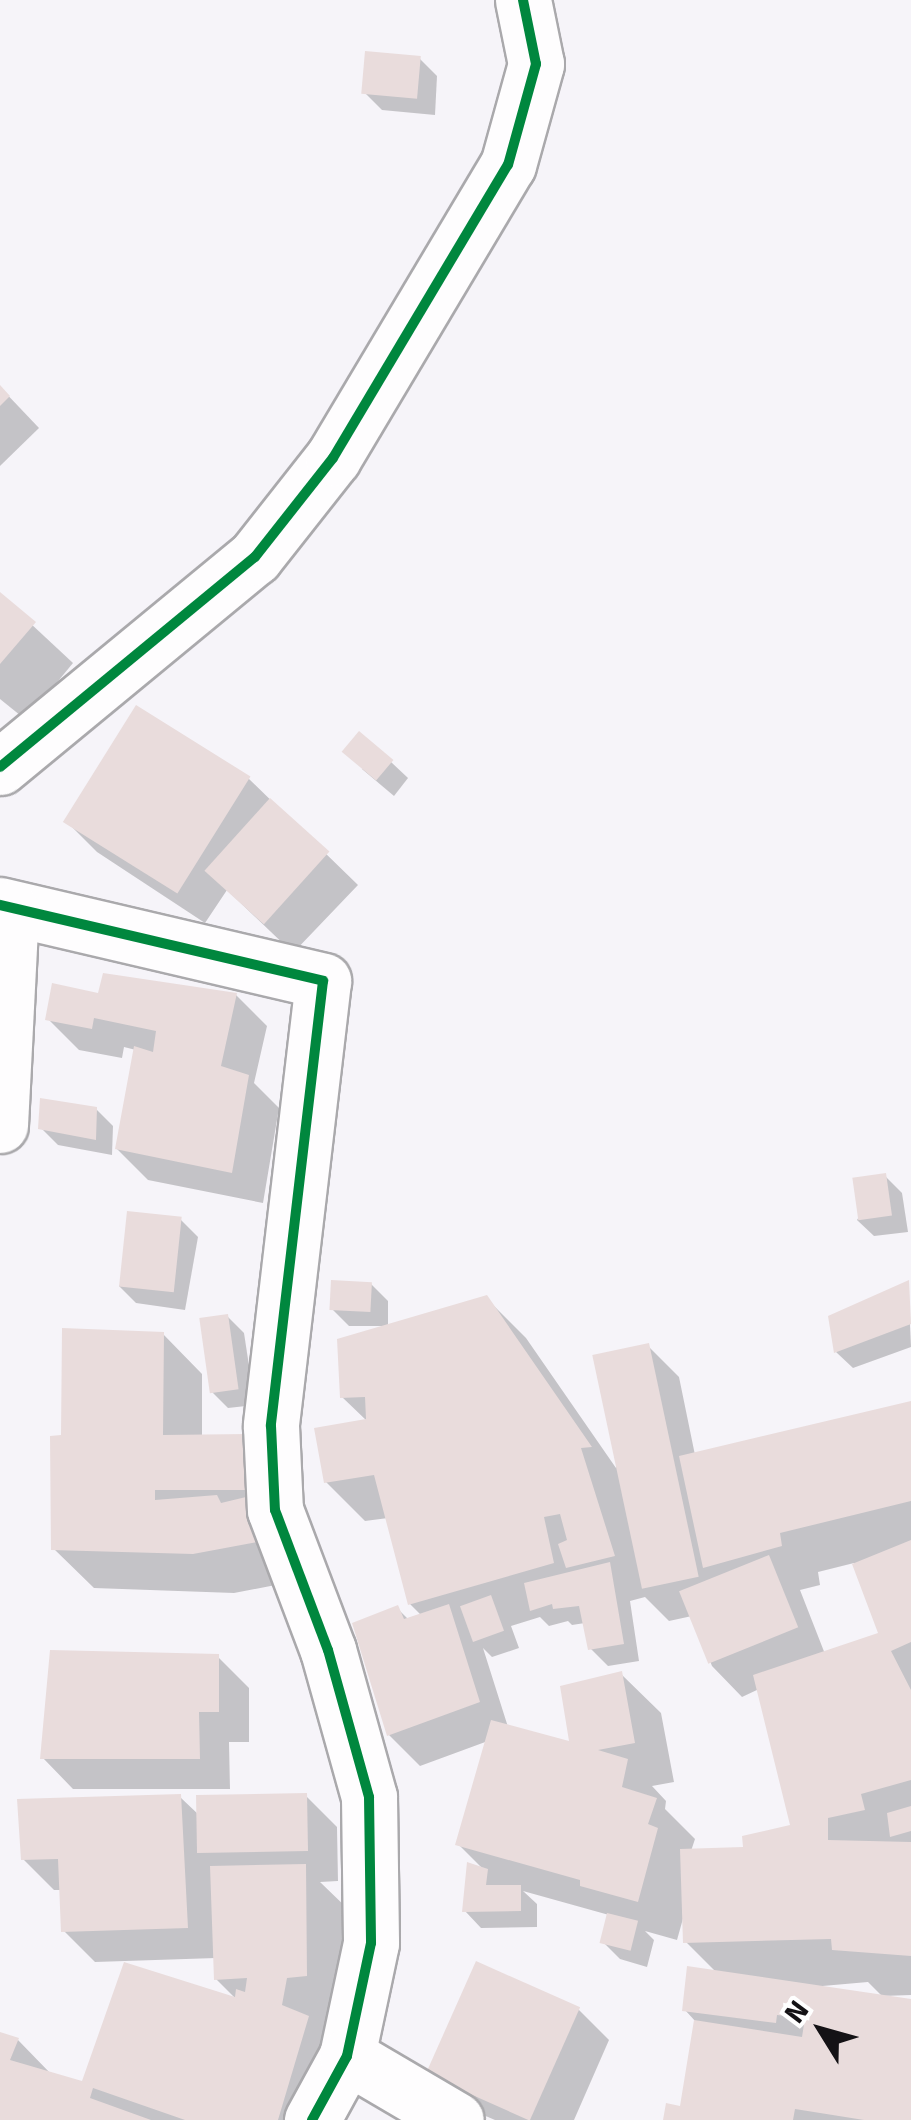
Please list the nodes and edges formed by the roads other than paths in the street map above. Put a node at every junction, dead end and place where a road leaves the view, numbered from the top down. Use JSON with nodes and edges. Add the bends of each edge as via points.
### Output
{"nodes":[{"id":1,"x":523,"y":0,"type":"edge"},
{"id":2,"x":0,"y":767,"type":"edge"},
{"id":3,"x":6,"y":907,"type":"edge"},
{"id":4,"x":0,"y":1125,"type":"edge"},
{"id":5,"x":348,"y":2056,"type":"junction"},
{"id":6,"x":312,"y":2120,"type":"edge"},
{"id":7,"x":456,"y":2120,"type":"edge"}],
"edges":[{"from":1,"to":2,"type":"street","via":[[536,64],[508,164],[333,458],[255,557]]},
{"from":3,"to":4,"type":"street"},
{"from":3,"to":5,"type":"street","via":[[324,981],[271,1426],[276,1510],[328,1650],[369,1797],[370,1943]]},
{"from":5,"to":6,"type":"street"},
{"from":5,"to":7,"type":"street"}]}
